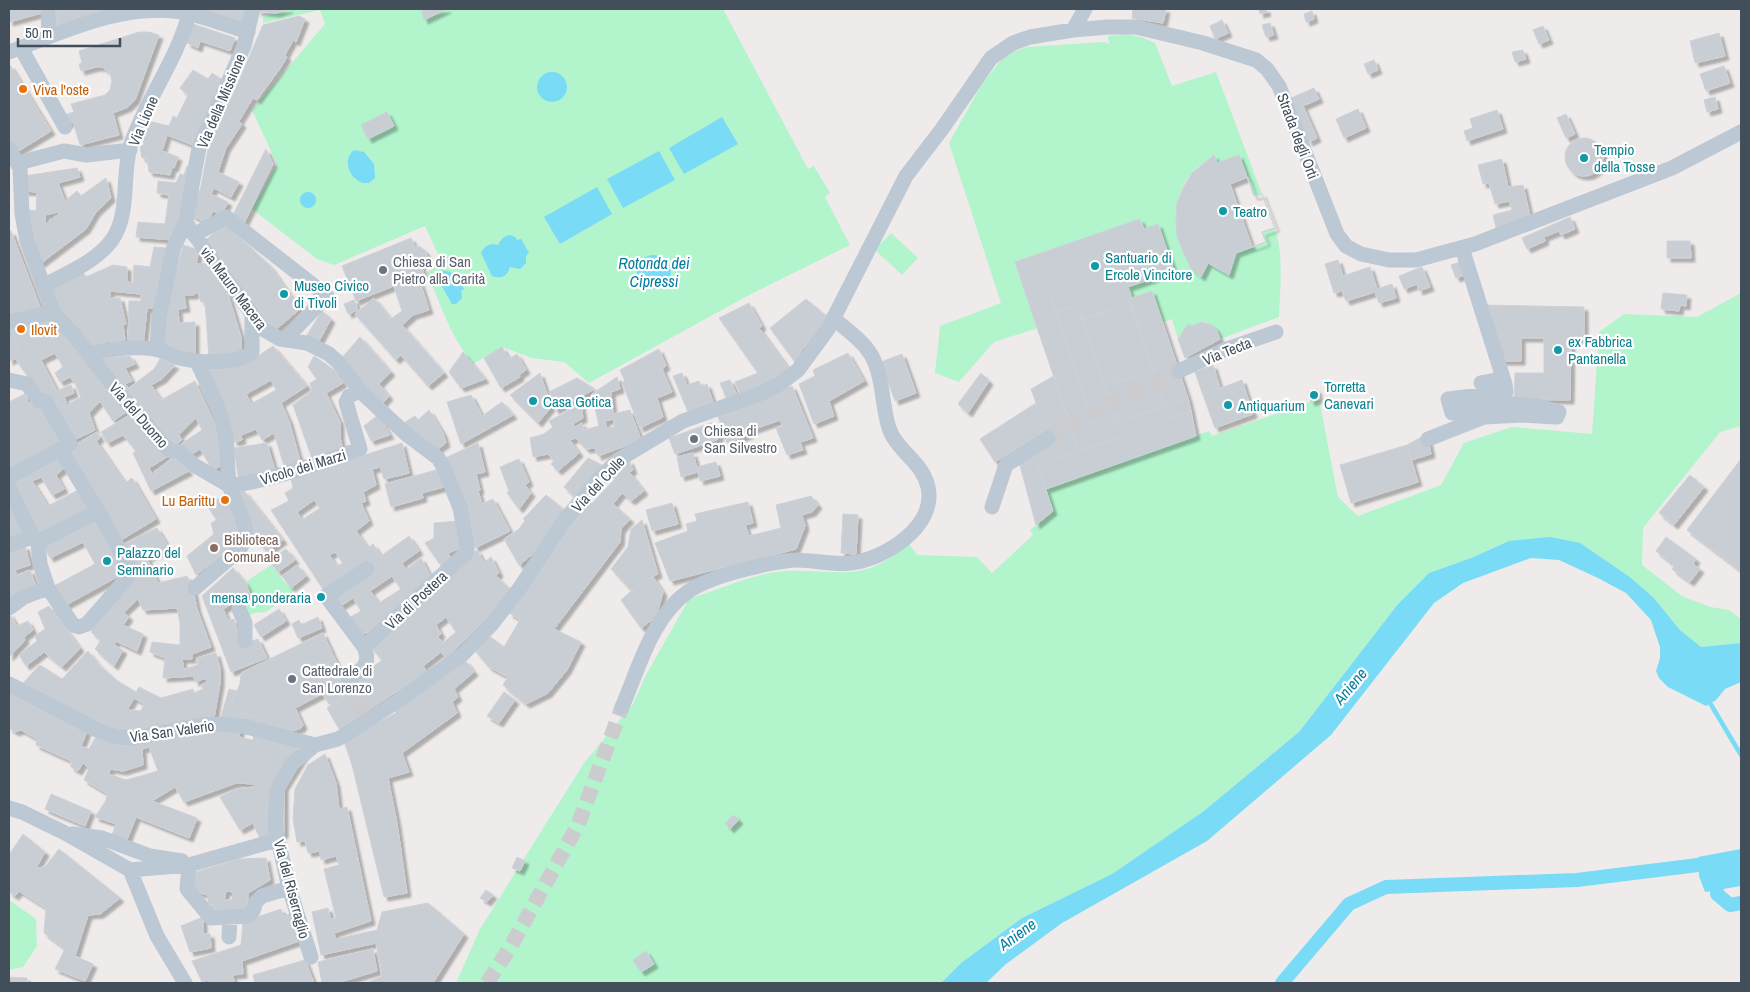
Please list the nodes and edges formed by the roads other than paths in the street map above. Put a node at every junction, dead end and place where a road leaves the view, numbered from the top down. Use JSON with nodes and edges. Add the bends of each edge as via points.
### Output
{"nodes":[{"id":1,"x":253,"y":9,"type":"edge"},
{"id":2,"x":1085,"y":9,"type":"edge"},
{"id":3,"x":155,"y":10,"type":"edge"},
{"id":4,"x":48,"y":11,"type":"edge"},
{"id":5,"x":190,"y":11,"type":"edge"},
{"id":6,"x":1072,"y":30,"type":"junction"},
{"id":7,"x":248,"y":32,"type":"junction"},
{"id":8,"x":52,"y":35,"type":"junction"},
{"id":9,"x":13,"y":50,"type":"edge"},
{"id":10,"x":65,"y":127,"type":"dead end"},
{"id":11,"x":1741,"y":132,"type":"edge"},
{"id":12,"x":9,"y":149,"type":"edge"},
{"id":13,"x":130,"y":150,"type":"junction"},
{"id":14,"x":21,"y":165,"type":"junction"},
{"id":15,"x":891,"y":206,"type":"joint"},
{"id":16,"x":190,"y":229,"type":"junction"},
{"id":17,"x":1462,"y":248,"type":"junction"},
{"id":18,"x":43,"y":286,"type":"junction"},
{"id":19,"x":53,"y":312,"type":"junction"},
{"id":20,"x":252,"y":314,"type":"junction"},
{"id":21,"x":833,"y":318,"type":"junction"},
{"id":22,"x":9,"y":322,"type":"edge"},
{"id":23,"x":1276,"y":332,"type":"dead end"},
{"id":24,"x":284,"y":340,"type":"junction"},
{"id":25,"x":157,"y":349,"type":"junction"},
{"id":26,"x":89,"y":354,"type":"junction"},
{"id":27,"x":197,"y":362,"type":"junction"},
{"id":28,"x":1179,"y":371,"type":"tunnel mouth"},
{"id":29,"x":1504,"y":379,"type":"junction"},
{"id":30,"x":9,"y":380,"type":"edge"},
{"id":31,"x":1480,"y":383,"type":"dead end"},
{"id":32,"x":360,"y":391,"type":"junction"},
{"id":33,"x":1048,"y":438,"type":"tunnel mouth"},
{"id":34,"x":1428,"y":439,"type":"dead end"},
{"id":35,"x":60,"y":449,"type":"junction"},
{"id":36,"x":9,"y":477,"type":"edge"},
{"id":37,"x":230,"y":486,"type":"junction"},
{"id":38,"x":9,"y":488,"type":"edge"},
{"id":39,"x":992,"y":507,"type":"dead end"},
{"id":40,"x":98,"y":511,"type":"junction"},
{"id":41,"x":36,"y":539,"type":"junction"},
{"id":42,"x":9,"y":545,"type":"edge"},
{"id":43,"x":467,"y":552,"type":"joint"},
{"id":44,"x":367,"y":569,"type":"dead end"},
{"id":45,"x":48,"y":588,"type":"junction"},
{"id":46,"x":195,"y":588,"type":"dead end"},
{"id":47,"x":9,"y":608,"type":"edge"},
{"id":48,"x":239,"y":609,"type":"dead end"},
{"id":49,"x":245,"y":641,"type":"dead end"},
{"id":50,"x":364,"y":648,"type":"junction"},
{"id":51,"x":348,"y":679,"type":"dead end"},
{"id":52,"x":9,"y":684,"type":"edge"},
{"id":53,"x":622,"y":707,"type":"tunnel mouth"},
{"id":54,"x":315,"y":744,"type":"junction"},
{"id":55,"x":9,"y":808,"type":"edge"},
{"id":56,"x":65,"y":833,"type":"junction"},
{"id":57,"x":277,"y":840,"type":"junction"},
{"id":58,"x":193,"y":864,"type":"junction"},
{"id":59,"x":130,"y":870,"type":"junction"},
{"id":60,"x":289,"y":888,"type":"junction"},
{"id":61,"x":230,"y":918,"type":"junction"},
{"id":62,"x":228,"y":937,"type":"dead end"},
{"id":63,"x":311,"y":957,"type":"dead end"},
{"id":64,"x":185,"y":983,"type":"edge"}],
"edges":[{"from":1,"to":7,"type":"street","name":"Via della Missione"},
{"from":2,"to":6,"type":"street"},
{"from":3,"to":5,"type":"street"},
{"from":3,"to":8,"type":"street","via":[[122,14]]},
{"from":4,"to":8,"type":"street"},
{"from":5,"to":7,"type":"street"},
{"from":5,"to":13,"type":"street","name":"Via Lione"},
{"from":6,"to":15,"type":"street","name":"Strada degli Orti","via":[[1022,39],[988,60],[906,176]]},
{"from":6,"to":17,"type":"street","name":"Strada degli Orti","via":[[1136,27],[1256,60],[1279,86],[1337,234],[1346,246],[1370,257],[1397,261],[1416,260]]},
{"from":7,"to":16,"type":"street","name":"Via della Missione","via":[[201,142],[191,191]]},
{"from":8,"to":9,"type":"street"},
{"from":9,"to":10,"type":"street"},
{"from":11,"to":17,"type":"street","name":"Strada degli Orti","via":[[1672,168]]},
{"from":12,"to":14,"type":"street"},
{"from":13,"to":14,"type":"street","via":[[87,156],[64,151]]},
{"from":13,"to":18,"type":"street","name":"Via Lione","via":[[122,216],[116,234],[95,257]]},
{"from":14,"to":18,"type":"street","via":[[25,235]]},
{"from":15,"to":21,"type":"street","name":"Via del Colle"},
{"from":16,"to":20,"type":"street","name":"via Mauro Macera"},
{"from":16,"to":24,"type":"street","via":[[226,217],[327,296]]},
{"from":16,"to":25,"type":"street","name":"Via della Missione","via":[[174,246],[159,317]]},
{"from":17,"to":29,"type":"street"},
{"from":18,"to":19,"type":"street"},
{"from":19,"to":22,"type":"street"},
{"from":19,"to":26,"type":"street","name":"Via del Duomo"},
{"from":20,"to":24,"type":"street","name":"via Mauro Macera","via":[[268,334]]},
{"from":20,"to":27,"type":"street","via":[[250,354]]},
{"from":21,"to":53,"type":"street","via":[[862,342],[872,356],[881,382],[889,428],[927,481],[928,504],[921,523],[904,540],[867,560],[848,564],[800,560],[773,563],[705,582],[685,594],[660,621]]},
{"from":21,"to":54,"type":"street","name":"Via del Colle","via":[[818,344],[787,380],[762,393],[683,421],[618,460],[560,526],[519,589],[456,659],[395,703],[338,738]]},
{"from":23,"to":28,"type":"street","name":"Via Tecta","via":[[1224,350]]},
{"from":24,"to":32,"type":"street","name":"via Mauro Macera","via":[[307,342],[330,354]]},
{"from":25,"to":26,"type":"street","via":[[122,348]]},
{"from":25,"to":27,"type":"street"},
{"from":26,"to":37,"type":"street","name":"Via del Duomo","via":[[158,439],[171,451],[178,451],[194,465]]},
{"from":27,"to":37,"type":"street","via":[[225,433]]},
{"from":29,"to":31,"type":"street"},
{"from":29,"to":34,"type":"street","via":[[1506,392],[1448,399],[1452,413],[1512,404],[1559,412],[1557,417],[1484,417]]},
{"from":30,"to":35,"type":"street","via":[[27,384],[39,401],[45,401],[70,444]]},
{"from":32,"to":37,"type":"street","name":"Vicolo dei Marzi","via":[[348,396],[346,405],[360,449],[296,471]]},
{"from":32,"to":43,"type":"street","name":"via Mauro Macera","via":[[442,464],[460,508]]},
{"from":33,"to":39,"type":"street","via":[[1006,465]]},
{"from":35,"to":36,"type":"street"},
{"from":35,"to":40,"type":"street"},
{"from":37,"to":46,"type":"street","via":[[244,524],[245,539],[238,551]]},
{"from":38,"to":41,"type":"street"},
{"from":40,"to":41,"type":"street"},
{"from":40,"to":45,"type":"street","via":[[128,565],[126,578],[91,621],[82,626],[73,624]]},
{"from":41,"to":42,"type":"street"},
{"from":41,"to":45,"type":"street"},
{"from":43,"to":50,"type":"street","name":"Via di Postera"},
{"from":44,"to":50,"type":"street","via":[[326,596]]},
{"from":45,"to":47,"type":"street","via":[[24,597]]},
{"from":48,"to":49,"type":"street","via":[[245,623]]},
{"from":50,"to":51,"type":"street","via":[[368,657],[365,666]]},
{"from":52,"to":54,"type":"street","name":"Via San Valerio","via":[[96,730],[118,737],[134,738],[201,725],[224,724]]},
{"from":54,"to":57,"type":"street","name":"Via del Riserraglio","via":[[292,764],[277,790]]},
{"from":55,"to":56,"type":"street"},
{"from":56,"to":58,"type":"street","via":[[102,838],[150,856]]},
{"from":56,"to":59,"type":"street"},
{"from":57,"to":58,"type":"street"},
{"from":57,"to":60,"type":"street","name":"Via del Riserraglio"},
{"from":58,"to":59,"type":"street"},
{"from":58,"to":61,"type":"street","via":[[187,889],[211,918]]},
{"from":59,"to":64,"type":"street","via":[[157,936]]},
{"from":60,"to":61,"type":"street","via":[[262,896],[248,916]]},
{"from":60,"to":63,"type":"street","name":"Via del Riserraglio"},
{"from":61,"to":62,"type":"street"}]}
